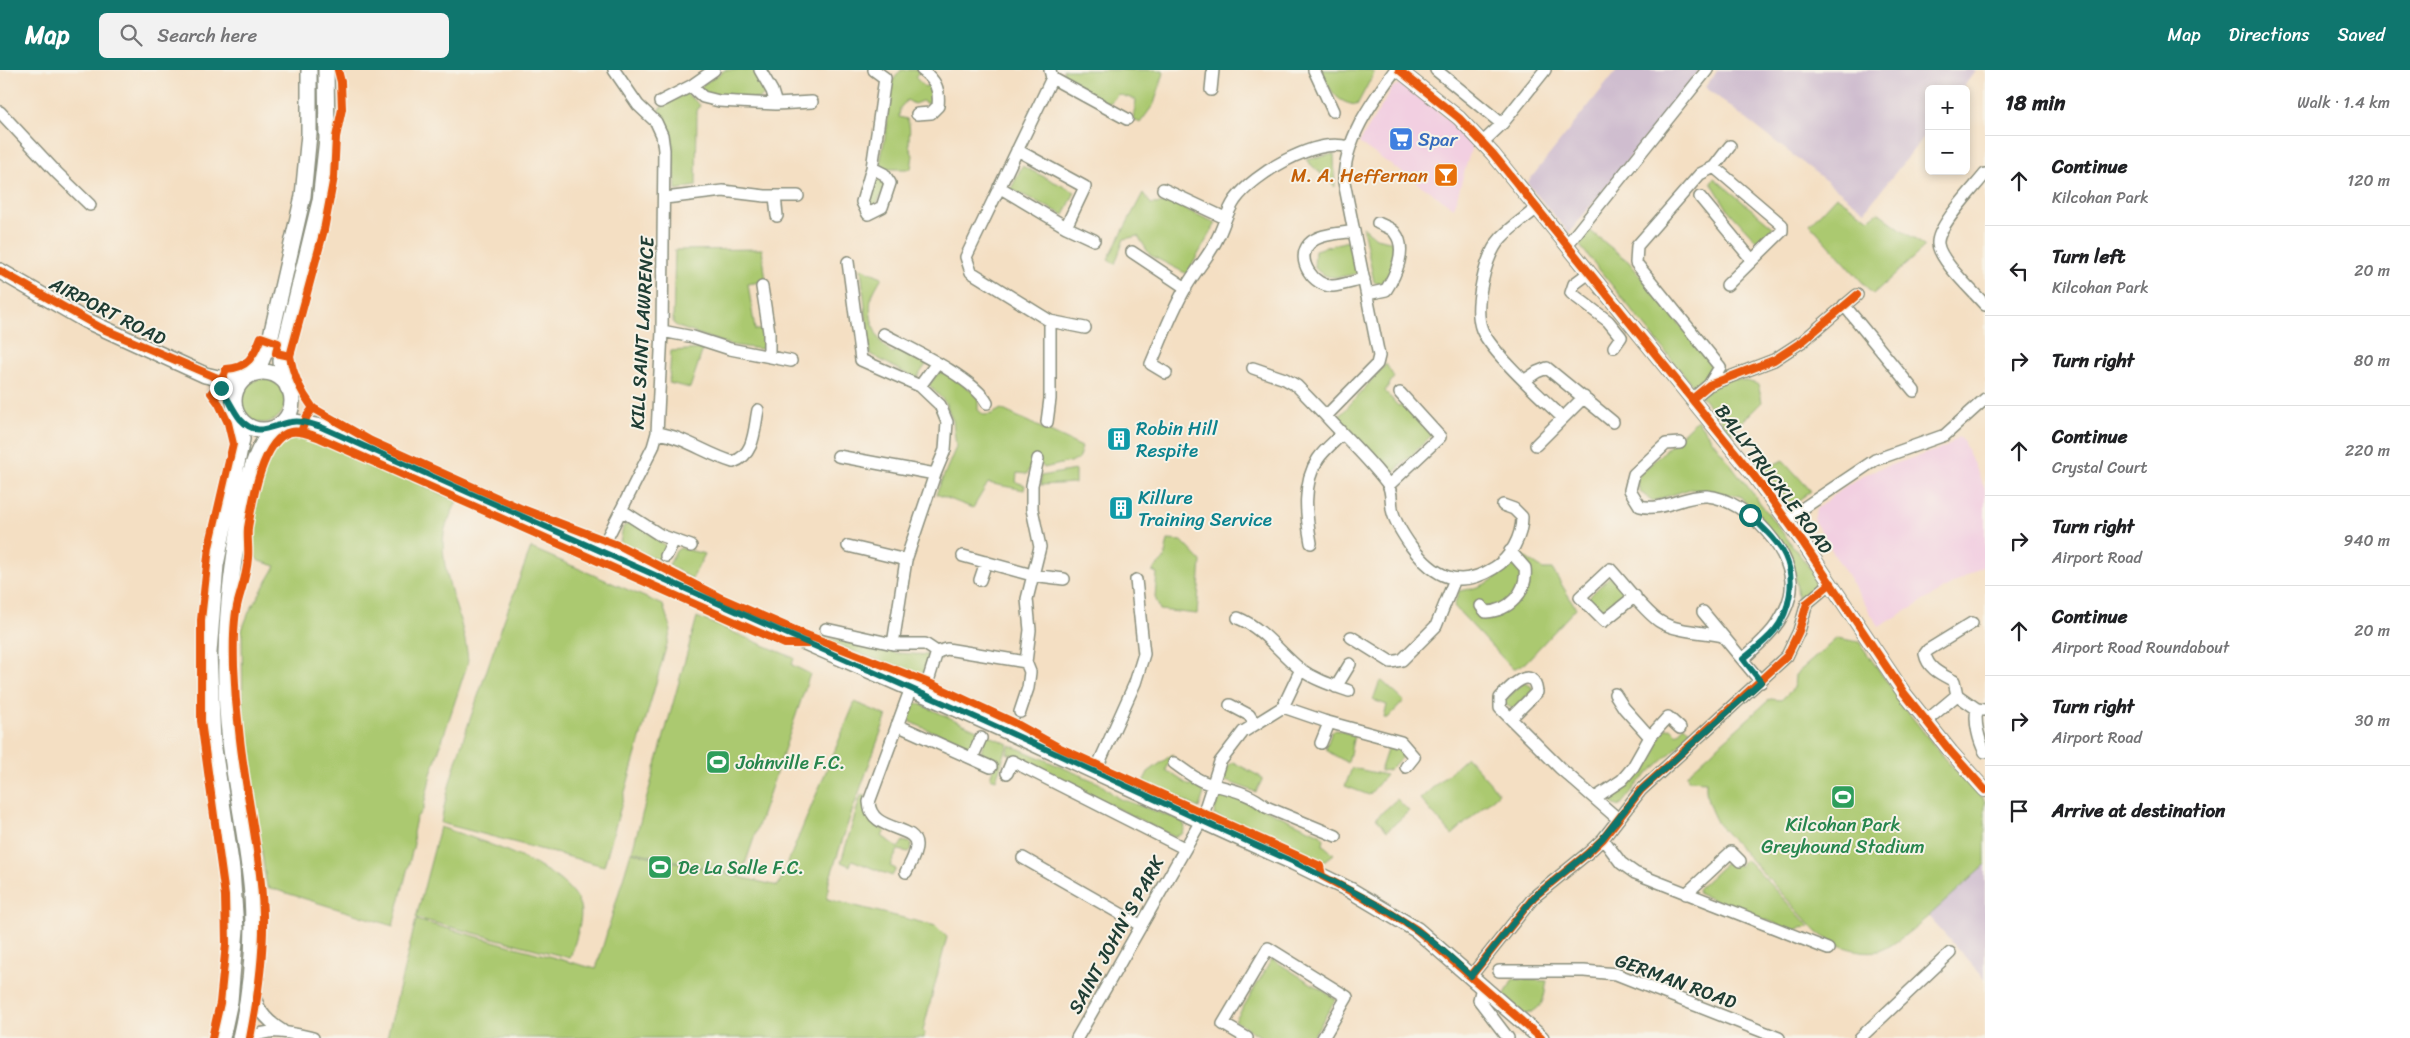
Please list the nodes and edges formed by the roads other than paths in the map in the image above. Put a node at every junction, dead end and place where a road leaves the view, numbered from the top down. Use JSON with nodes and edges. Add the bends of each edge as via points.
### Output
{"nodes":[{"id":1,"x":309,"y":70,"type":"edge"},
{"id":2,"x":326,"y":70,"type":"edge"},
{"id":3,"x":614,"y":70,"type":"edge"},
{"id":4,"x":714,"y":70,"type":"edge"},
{"id":5,"x":760,"y":70,"type":"edge"},
{"id":6,"x":874,"y":70,"type":"edge"},
{"id":7,"x":922,"y":70,"type":"edge"},
{"id":8,"x":1213,"y":70,"type":"edge"},
{"id":9,"x":1314,"y":70,"type":"edge"},
{"id":10,"x":1397,"y":70,"type":"edge"},
{"id":11,"x":1436,"y":70,"type":"edge"},
{"id":12,"x":1545,"y":70,"type":"edge"},
{"id":13,"x":1707,"y":70,"type":"edge"},
{"id":14,"x":888,"y":74,"type":"edge"},
{"id":15,"x":1051,"y":74,"type":"edge"},
{"id":16,"x":691,"y":86,"type":"junction"},
{"id":17,"x":1211,"y":90,"type":"dead end"},
{"id":18,"x":660,"y":102,"type":"dead end"},
{"id":19,"x":812,"y":102,"type":"dead end"},
{"id":20,"x":1123,"y":102,"type":"dead end"},
{"id":21,"x":776,"y":104,"type":"junction"},
{"id":22,"x":1332,"y":111,"type":"dead end"},
{"id":23,"x":0,"y":112,"type":"edge"},
{"id":24,"x":917,"y":114,"type":"dead end"},
{"id":25,"x":1502,"y":124,"type":"junction"},
{"id":26,"x":1483,"y":142,"type":"junction"},
{"id":27,"x":1730,"y":146,"type":"dead end"},
{"id":28,"x":1348,"y":147,"type":"junction"},
{"id":29,"x":1017,"y":150,"type":"junction"},
{"id":30,"x":1714,"y":167,"type":"junction"},
{"id":31,"x":872,"y":168,"type":"dead end"},
{"id":32,"x":1985,"y":174,"type":"edge"},
{"id":33,"x":999,"y":187,"type":"junction"},
{"id":34,"x":1163,"y":189,"type":"dead end"},
{"id":35,"x":775,"y":196,"type":"junction"},
{"id":36,"x":798,"y":196,"type":"dead end"},
{"id":37,"x":1700,"y":197,"type":"dead end"},
{"id":38,"x":665,"y":198,"type":"junction"},
{"id":39,"x":90,"y":205,"type":"dead end"},
{"id":40,"x":1537,"y":208,"type":"junction"},
{"id":41,"x":776,"y":216,"type":"dead end"},
{"id":42,"x":1225,"y":218,"type":"junction"},
{"id":43,"x":1378,"y":223,"type":"dead end"},
{"id":44,"x":1066,"y":227,"type":"junction"},
{"id":45,"x":1354,"y":231,"type":"junction"},
{"id":46,"x":1094,"y":240,"type":"dead end"},
{"id":47,"x":1567,"y":245,"type":"junction"},
{"id":48,"x":1132,"y":252,"type":"dead end"},
{"id":49,"x":1752,"y":260,"type":"junction"},
{"id":50,"x":848,"y":262,"type":"dead end"},
{"id":51,"x":0,"y":271,"type":"edge"},
{"id":52,"x":1589,"y":273,"type":"junction"},
{"id":53,"x":1364,"y":279,"type":"junction"},
{"id":54,"x":1727,"y":285,"type":"dead end"},
{"id":55,"x":762,"y":287,"type":"dead end"},
{"id":56,"x":1186,"y":288,"type":"junction"},
{"id":57,"x":1367,"y":294,"type":"junction"},
{"id":58,"x":1856,"y":295,"type":"dead end"},
{"id":59,"x":1985,"y":305,"type":"edge"},
{"id":60,"x":1844,"y":306,"type":"junction"},
{"id":61,"x":1050,"y":321,"type":"junction"},
{"id":62,"x":1085,"y":328,"type":"dead end"},
{"id":63,"x":662,"y":331,"type":"junction"},
{"id":64,"x":883,"y":334,"type":"dead end"},
{"id":65,"x":1614,"y":347,"type":"dead end"},
{"id":66,"x":769,"y":355,"type":"junction"},
{"id":67,"x":790,"y":361,"type":"dead end"},
{"id":68,"x":937,"y":363,"type":"junction"},
{"id":69,"x":1253,"y":368,"type":"dead end"},
{"id":70,"x":1166,"y":373,"type":"dead end"},
{"id":71,"x":205,"y":375,"type":"junction"},
{"id":72,"x":249,"y":376,"type":"junction"},
{"id":73,"x":1525,"y":380,"type":"junction"},
{"id":74,"x":1709,"y":385,"type":"junction"},
{"id":75,"x":920,"y":386,"type":"junction"},
{"id":76,"x":289,"y":390,"type":"junction"},
{"id":77,"x":1914,"y":391,"type":"dead end"},
{"id":78,"x":1400,"y":393,"type":"dead end"},
{"id":79,"x":1584,"y":396,"type":"junction"},
{"id":80,"x":1692,"y":399,"type":"junction"},
{"id":81,"x":1985,"y":399,"type":"edge"},
{"id":82,"x":987,"y":403,"type":"dead end"},
{"id":83,"x":758,"y":410,"type":"dead end"},
{"id":84,"x":236,"y":412,"type":"junction"},
{"id":85,"x":1326,"y":416,"type":"junction"},
{"id":86,"x":1563,"y":418,"type":"junction"},
{"id":87,"x":1047,"y":422,"type":"dead end"},
{"id":88,"x":1613,"y":422,"type":"dead end"},
{"id":89,"x":276,"y":427,"type":"junction"},
{"id":90,"x":321,"y":427,"type":"junction"},
{"id":91,"x":657,"y":433,"type":"junction"},
{"id":92,"x":1342,"y":434,"type":"junction"},
{"id":93,"x":1680,"y":443,"type":"dead end"},
{"id":94,"x":1536,"y":445,"type":"dead end"},
{"id":95,"x":838,"y":456,"type":"dead end"},
{"id":96,"x":1038,"y":459,"type":"dead end"},
{"id":97,"x":935,"y":474,"type":"junction"},
{"id":98,"x":1389,"y":485,"type":"junction"},
{"id":99,"x":1503,"y":505,"type":"dead end"},
{"id":100,"x":621,"y":510,"type":"junction"},
{"id":101,"x":1787,"y":519,"type":"junction"},
{"id":102,"x":674,"y":540,"type":"junction"},
{"id":103,"x":1311,"y":543,"type":"dead end"},
{"id":104,"x":691,"y":546,"type":"dead end"},
{"id":105,"x":848,"y":546,"type":"dead end"},
{"id":106,"x":601,"y":550,"type":"junction"},
{"id":107,"x":1510,"y":550,"type":"junction"},
{"id":108,"x":666,"y":556,"type":"dead end"},
{"id":109,"x":963,"y":556,"type":"dead end"},
{"id":110,"x":906,"y":560,"type":"junction"},
{"id":111,"x":986,"y":562,"type":"junction"},
{"id":112,"x":1032,"y":575,"type":"junction"},
{"id":113,"x":1064,"y":579,"type":"dead end"},
{"id":114,"x":1455,"y":579,"type":"junction"},
{"id":115,"x":980,"y":580,"type":"dead end"},
{"id":116,"x":1136,"y":580,"type":"dead end"},
{"id":117,"x":1831,"y":583,"type":"junction"},
{"id":118,"x":1635,"y":596,"type":"junction"},
{"id":119,"x":1481,"y":606,"type":"dead end"},
{"id":120,"x":1703,"y":612,"type":"dead end"},
{"id":121,"x":1238,"y":618,"type":"dead end"},
{"id":122,"x":1972,"y":623,"type":"dead end"},
{"id":123,"x":826,"y":629,"type":"dead end"},
{"id":124,"x":1723,"y":636,"type":"junction"},
{"id":125,"x":1351,"y":637,"type":"dead end"},
{"id":126,"x":893,"y":644,"type":"junction"},
{"id":127,"x":937,"y":652,"type":"junction"},
{"id":128,"x":1743,"y":659,"type":"junction"},
{"id":129,"x":1026,"y":662,"type":"junction"},
{"id":130,"x":1350,"y":664,"type":"dead end"},
{"id":131,"x":1301,"y":669,"type":"junction"},
{"id":132,"x":1761,"y":682,"type":"junction"},
{"id":133,"x":1336,"y":686,"type":"junction"},
{"id":134,"x":917,"y":691,"type":"junction"},
{"id":135,"x":1349,"y":691,"type":"dead end"},
{"id":136,"x":1615,"y":694,"type":"dead end"},
{"id":137,"x":1957,"y":696,"type":"junction"},
{"id":138,"x":1230,"y":705,"type":"dead end"},
{"id":139,"x":1283,"y":707,"type":"junction"},
{"id":140,"x":1981,"y":710,"type":"edge"},
{"id":141,"x":1020,"y":712,"type":"dead end"},
{"id":142,"x":1511,"y":718,"type":"dead end"},
{"id":143,"x":1926,"y":721,"type":"junction"},
{"id":144,"x":1329,"y":723,"type":"junction"},
{"id":145,"x":1256,"y":724,"type":"junction"},
{"id":146,"x":897,"y":725,"type":"junction"},
{"id":147,"x":1680,"y":728,"type":"dead end"},
{"id":148,"x":1650,"y":736,"type":"junction"},
{"id":149,"x":981,"y":738,"type":"dead end"},
{"id":150,"x":1321,"y":742,"type":"dead end"},
{"id":151,"x":1985,"y":752,"type":"edge"},
{"id":152,"x":972,"y":758,"type":"junction"},
{"id":153,"x":1174,"y":763,"type":"dead end"},
{"id":154,"x":991,"y":767,"type":"dead end"},
{"id":155,"x":1406,"y":767,"type":"dead end"},
{"id":156,"x":1095,"y":772,"type":"junction"},
{"id":157,"x":1007,"y":773,"type":"dead end"},
{"id":158,"x":1212,"y":784,"type":"junction"},
{"id":159,"x":1985,"y":790,"type":"edge"},
{"id":160,"x":1595,"y":798,"type":"junction"},
{"id":161,"x":1617,"y":818,"type":"junction"},
{"id":162,"x":1201,"y":821,"type":"junction"},
{"id":163,"x":1336,"y":836,"type":"dead end"},
{"id":164,"x":1602,"y":839,"type":"junction"},
{"id":165,"x":1184,"y":848,"type":"junction"},
{"id":166,"x":1023,"y":858,"type":"dead end"},
{"id":167,"x":1740,"y":861,"type":"dead end"},
{"id":168,"x":906,"y":872,"type":"dead end"},
{"id":169,"x":1686,"y":894,"type":"junction"},
{"id":170,"x":1140,"y":926,"type":"junction"},
{"id":171,"x":1828,"y":949,"type":"dead end"},
{"id":172,"x":1950,"y":953,"type":"dead end"},
{"id":173,"x":1499,"y":971,"type":"dead end"},
{"id":174,"x":251,"y":974,"type":"junction"},
{"id":175,"x":1471,"y":976,"type":"junction"},
{"id":176,"x":1482,"y":986,"type":"junction"},
{"id":177,"x":283,"y":1031,"type":"junction"},
{"id":178,"x":1329,"y":1036,"type":"edge"},
{"id":179,"x":1539,"y":1037,"type":"edge"},
{"id":180,"x":222,"y":1038,"type":"edge"},
{"id":181,"x":240,"y":1038,"type":"edge"},
{"id":182,"x":250,"y":1038,"type":"edge"},
{"id":183,"x":313,"y":1038,"type":"edge"},
{"id":184,"x":1077,"y":1038,"type":"edge"},
{"id":185,"x":1248,"y":1038,"type":"edge"},
{"id":186,"x":1508,"y":1038,"type":"edge"},
{"id":187,"x":1779,"y":1038,"type":"edge"},
{"id":188,"x":1860,"y":1038,"type":"edge"}],
"edges":[{"from":1,"to":72,"type":"main road","via":[[309,134],[303,196],[270,340],[260,364]]},
{"from":2,"to":76,"type":"main road","via":[[327,139],[320,201],[281,361]]},
{"from":3,"to":38,"type":"street","name":"KILL SAINT LAWRENCE","via":[[638,105],[656,122],[662,135]]},
{"from":4,"to":16,"type":"street"},
{"from":5,"to":21,"type":"street"},
{"from":6,"to":14,"type":"street"},
{"from":7,"to":24,"type":"street","via":[[935,80],[940,95],[938,106],[931,113]]},
{"from":8,"to":17,"type":"street"},
{"from":9,"to":22,"type":"street"},
{"from":10,"to":26,"type":"street","name":"BALLYTRUCKLE ROAD","via":[[1440,102]]},
{"from":10,"to":28,"type":"street","via":[[1376,96]]},
{"from":11,"to":25,"type":"street"},
{"from":12,"to":25,"type":"street"},
{"from":13,"to":47,"type":"street"},
{"from":14,"to":31,"type":"street"},
{"from":15,"to":20,"type":"street","via":[[1122,116]]},
{"from":15,"to":29,"type":"street"},
{"from":16,"to":18,"type":"street"},
{"from":16,"to":21,"type":"street","via":[[703,97],[719,101]]},
{"from":19,"to":21,"type":"street"},
{"from":23,"to":39,"type":"street"},
{"from":25,"to":26,"type":"street"},
{"from":26,"to":40,"type":"street","name":"BALLYTRUCKLE ROAD"},
{"from":27,"to":30,"type":"street"},
{"from":28,"to":42,"type":"street","via":[[1322,147],[1278,165],[1254,181],[1236,199]]},
{"from":28,"to":45,"type":"street","via":[[1344,182]]},
{"from":29,"to":33,"type":"street"},
{"from":29,"to":44,"type":"street","via":[[1089,182]]},
{"from":30,"to":49,"type":"street","via":[[1782,225],[1782,231]]},
{"from":30,"to":74,"type":"street","via":[[1700,174],[1636,252],[1636,263],[1720,367]]},
{"from":32,"to":59,"type":"street","via":[[1940,231],[1938,244],[1945,259]]},
{"from":33,"to":44,"type":"street"},
{"from":33,"to":61,"type":"street","via":[[966,257],[968,265],[971,272]]},
{"from":34,"to":42,"type":"street"},
{"from":35,"to":36,"type":"street"},
{"from":35,"to":38,"type":"street","via":[[723,191]]},
{"from":35,"to":41,"type":"street"},
{"from":37,"to":49,"type":"street"},
{"from":38,"to":63,"type":"street","name":"KILL SAINT LAWRENCE"},
{"from":40,"to":47,"type":"street","name":"BALLYTRUCKLE ROAD"},
{"from":40,"to":73,"type":"street","via":[[1500,239],[1488,262],[1479,311],[1482,330]]},
{"from":42,"to":56,"type":"street","via":[[1215,243]]},
{"from":43,"to":57,"type":"street","via":[[1394,231],[1400,242],[1399,257],[1395,276],[1386,290]]},
{"from":44,"to":46,"type":"street"},
{"from":45,"to":53,"type":"street"},
{"from":45,"to":53,"type":"street","via":[[1322,236],[1309,244],[1304,258],[1307,269],[1317,281],[1331,286]]},
{"from":47,"to":52,"type":"street","name":"BALLYTRUCKLE ROAD"},
{"from":48,"to":56,"type":"street"},
{"from":49,"to":54,"type":"street"},
{"from":50,"to":75,"type":"street","via":[[861,360]]},
{"from":51,"to":71,"type":"main road","name":"AIRPORT ROAD","via":[[85,320]]},
{"from":52,"to":65,"type":"street","via":[[1574,284],[1571,293],[1608,321],[1620,337]]},
{"from":52,"to":80,"type":"street","name":"BALLYTRUCKLE ROAD"},
{"from":53,"to":57,"type":"street"},
{"from":55,"to":66,"type":"street"},
{"from":56,"to":70,"type":"street","via":[[1151,364]]},
{"from":57,"to":85,"type":"street","via":[[1379,356],[1377,364]]},
{"from":58,"to":60,"type":"street"},
{"from":60,"to":74,"type":"street","via":[[1774,360]]},
{"from":60,"to":77,"type":"street"},
{"from":61,"to":62,"type":"street"},
{"from":61,"to":87,"type":"street"},
{"from":63,"to":66,"type":"street","via":[[730,349]]},
{"from":63,"to":91,"type":"street","name":"KILL SAINT LAWRENCE"},
{"from":64,"to":68,"type":"street"},
{"from":66,"to":67,"type":"street"},
{"from":68,"to":75,"type":"street"},
{"from":68,"to":82,"type":"street","via":[[982,393]]},
{"from":69,"to":85,"type":"street","via":[[1297,386]]},
{"from":71,"to":72,"type":"main road","name":"AIRPORT ROAD","via":[[231,381]]},
{"from":71,"to":84,"type":"main road","name":"AIRPORT ROAD","via":[[221,388]]},
{"from":72,"to":76,"type":"main road","via":[[260,372],[274,374]]},
{"from":72,"to":84,"type":"main road","via":[[236,391]]},
{"from":73,"to":79,"type":"street","via":[[1547,368]]},
{"from":73,"to":86,"type":"street"},
{"from":74,"to":80,"type":"street"},
{"from":75,"to":97,"type":"street","via":[[940,405],[948,422],[945,450]]},
{"from":76,"to":89,"type":"main road","via":[[290,411]]},
{"from":76,"to":90,"type":"main road","via":[[306,416]]},
{"from":78,"to":98,"type":"street","via":[[1440,437]]},
{"from":79,"to":86,"type":"street"},
{"from":79,"to":88,"type":"street"},
{"from":80,"to":101,"type":"street","name":"BALLYTRUCKLE ROAD"},
{"from":81,"to":101,"type":"street","via":[[1945,435],[1875,460]]},
{"from":83,"to":91,"type":"street","via":[[751,445],[744,456],[733,462],[694,444]]},
{"from":84,"to":89,"type":"main road","via":[[255,429]]},
{"from":84,"to":180,"type":"main road","via":[[242,438],[218,556],[209,652],[213,742],[232,869],[235,920],[230,1001]]},
{"from":85,"to":92,"type":"street"},
{"from":86,"to":94,"type":"street"},
{"from":89,"to":90,"type":"main road","via":[[296,422]]},
{"from":89,"to":174,"type":"main road","via":[[263,441],[254,460],[234,553],[226,628],[230,740],[252,896]]},
{"from":90,"to":106,"type":"main road"},
{"from":91,"to":100,"type":"street","name":"KILL SAINT LAWRENCE"},
{"from":92,"to":98,"type":"street"},
{"from":92,"to":103,"type":"street","via":[[1313,467],[1306,516]]},
{"from":93,"to":128,"type":"street","via":[[1666,444],[1634,474],[1630,490],[1640,506],[1661,508],[1690,497],[1708,496],[1722,500],[1750,515],[1785,556],[1791,593],[1786,609],[1775,629]]},
{"from":95,"to":97,"type":"street"},
{"from":96,"to":112,"type":"street","via":[[1032,485],[1032,509],[1040,547]]},
{"from":97,"to":110,"type":"street"},
{"from":98,"to":114,"type":"street","via":[[1392,513],[1404,536],[1420,558],[1436,572]]},
{"from":99,"to":107,"type":"street","via":[[1522,517],[1522,531]]},
{"from":100,"to":102,"type":"street","via":[[654,532]]},
{"from":100,"to":106,"type":"street","name":"KILL SAINT LAWRENCE"},
{"from":101,"to":117,"type":"street","name":"BALLYTRUCKLE ROAD"},
{"from":102,"to":104,"type":"street"},
{"from":102,"to":108,"type":"street"},
{"from":105,"to":110,"type":"street"},
{"from":106,"to":134,"type":"main road"},
{"from":107,"to":114,"type":"street","via":[[1497,567],[1476,578]]},
{"from":107,"to":119,"type":"street","via":[[1525,568],[1524,586],[1504,609],[1486,612]]},
{"from":109,"to":111,"type":"street"},
{"from":110,"to":126,"type":"street"},
{"from":111,"to":112,"type":"street"},
{"from":111,"to":115,"type":"street"},
{"from":112,"to":113,"type":"street"},
{"from":112,"to":129,"type":"street","via":[[1027,599],[1030,630]]},
{"from":114,"to":125,"type":"street","via":[[1436,626],[1402,660],[1391,662]]},
{"from":116,"to":156,"type":"street","via":[[1144,654],[1135,683]]},
{"from":117,"to":132,"type":"street","via":[[1807,603],[1787,656]]},
{"from":117,"to":143,"type":"street","name":"BALLYTRUCKLE ROAD","via":[[1893,678]]},
{"from":118,"to":118,"type":"street","via":[[1610,569],[1580,597],[1604,621]]},
{"from":118,"to":124,"type":"street","via":[[1658,620],[1670,626]]},
{"from":120,"to":124,"type":"street"},
{"from":121,"to":131,"type":"street","via":[[1254,624]]},
{"from":122,"to":137,"type":"street","via":[[1924,654],[1926,663],[1936,672],[1954,681]]},
{"from":123,"to":126,"type":"street"},
{"from":124,"to":128,"type":"street"},
{"from":126,"to":127,"type":"street","via":[[926,644]]},
{"from":127,"to":129,"type":"street","via":[[948,649]]},
{"from":127,"to":134,"type":"street"},
{"from":128,"to":132,"type":"street"},
{"from":129,"to":141,"type":"street","via":[[1030,672]]},
{"from":130,"to":133,"type":"street"},
{"from":131,"to":133,"type":"street"},
{"from":131,"to":139,"type":"street"},
{"from":132,"to":161,"type":"street","via":[[1641,790]]},
{"from":133,"to":135,"type":"street"},
{"from":134,"to":146,"type":"street"},
{"from":134,"to":156,"type":"main road"},
{"from":136,"to":148,"type":"street"},
{"from":137,"to":140,"type":"street"},
{"from":137,"to":143,"type":"street"},
{"from":138,"to":145,"type":"street","via":[[1249,715]]},
{"from":139,"to":144,"type":"street"},
{"from":139,"to":145,"type":"street","name":"SAINT JOHN'S PARK"},
{"from":140,"to":151,"type":"street","via":[[1975,716]]},
{"from":142,"to":160,"type":"street"},
{"from":143,"to":159,"type":"street","name":"BALLYTRUCKLE ROAD"},
{"from":144,"to":150,"type":"street"},
{"from":144,"to":155,"type":"street","via":[[1401,742],[1414,757]]},
{"from":145,"to":158,"type":"street","name":"SAINT JOHN'S PARK","via":[[1243,732],[1220,762]]},
{"from":146,"to":152,"type":"street"},
{"from":146,"to":168,"type":"street","via":[[869,802],[870,810],[879,821],[911,835],[916,841]]},
{"from":147,"to":148,"type":"street","via":[[1668,717]]},
{"from":148,"to":160,"type":"street","via":[[1622,780]]},
{"from":149,"to":152,"type":"street"},
{"from":152,"to":154,"type":"street"},
{"from":153,"to":158,"type":"street"},
{"from":156,"to":162,"type":"main road"},
{"from":157,"to":165,"type":"street","name":"SAINT JOHN'S PARK","via":[[1012,761]]},
{"from":158,"to":162,"type":"street","name":"SAINT JOHN'S PARK"},
{"from":158,"to":163,"type":"street","via":[[1257,799],[1266,806]]},
{"from":160,"to":161,"type":"street"},
{"from":161,"to":164,"type":"street"},
{"from":162,"to":165,"type":"street","name":"SAINT JOHN'S PARK"},
{"from":162,"to":175,"type":"main road","via":[[1294,862],[1380,907],[1432,941]]},
{"from":164,"to":169,"type":"street","via":[[1629,870]]},
{"from":164,"to":175,"type":"street","via":[[1534,897]]},
{"from":165,"to":170,"type":"street","name":"SAINT JOHN'S PARK"},
{"from":166,"to":170,"type":"street"},
{"from":167,"to":169,"type":"street","via":[[1731,852]]},
{"from":169,"to":171,"type":"street"},
{"from":170,"to":184,"type":"street","name":"SAINT JOHN'S PARK"},
{"from":172,"to":188,"type":"street"},
{"from":173,"to":187,"type":"street","name":"GERMAN ROAD","via":[[1616,974]]},
{"from":174,"to":177,"type":"street","via":[[254,998],[262,1014]]},
{"from":174,"to":181,"type":"main road"},
{"from":175,"to":176,"type":"main road"},
{"from":176,"to":179,"type":"main road"},
{"from":176,"to":186,"type":"street","via":[[1479,1000]]},
{"from":177,"to":182,"type":"street","via":[[258,1033]]},
{"from":177,"to":183,"type":"street"},
{"from":178,"to":185,"type":"street","via":[[1347,997],[1268,948],[1224,1024]]}]}
